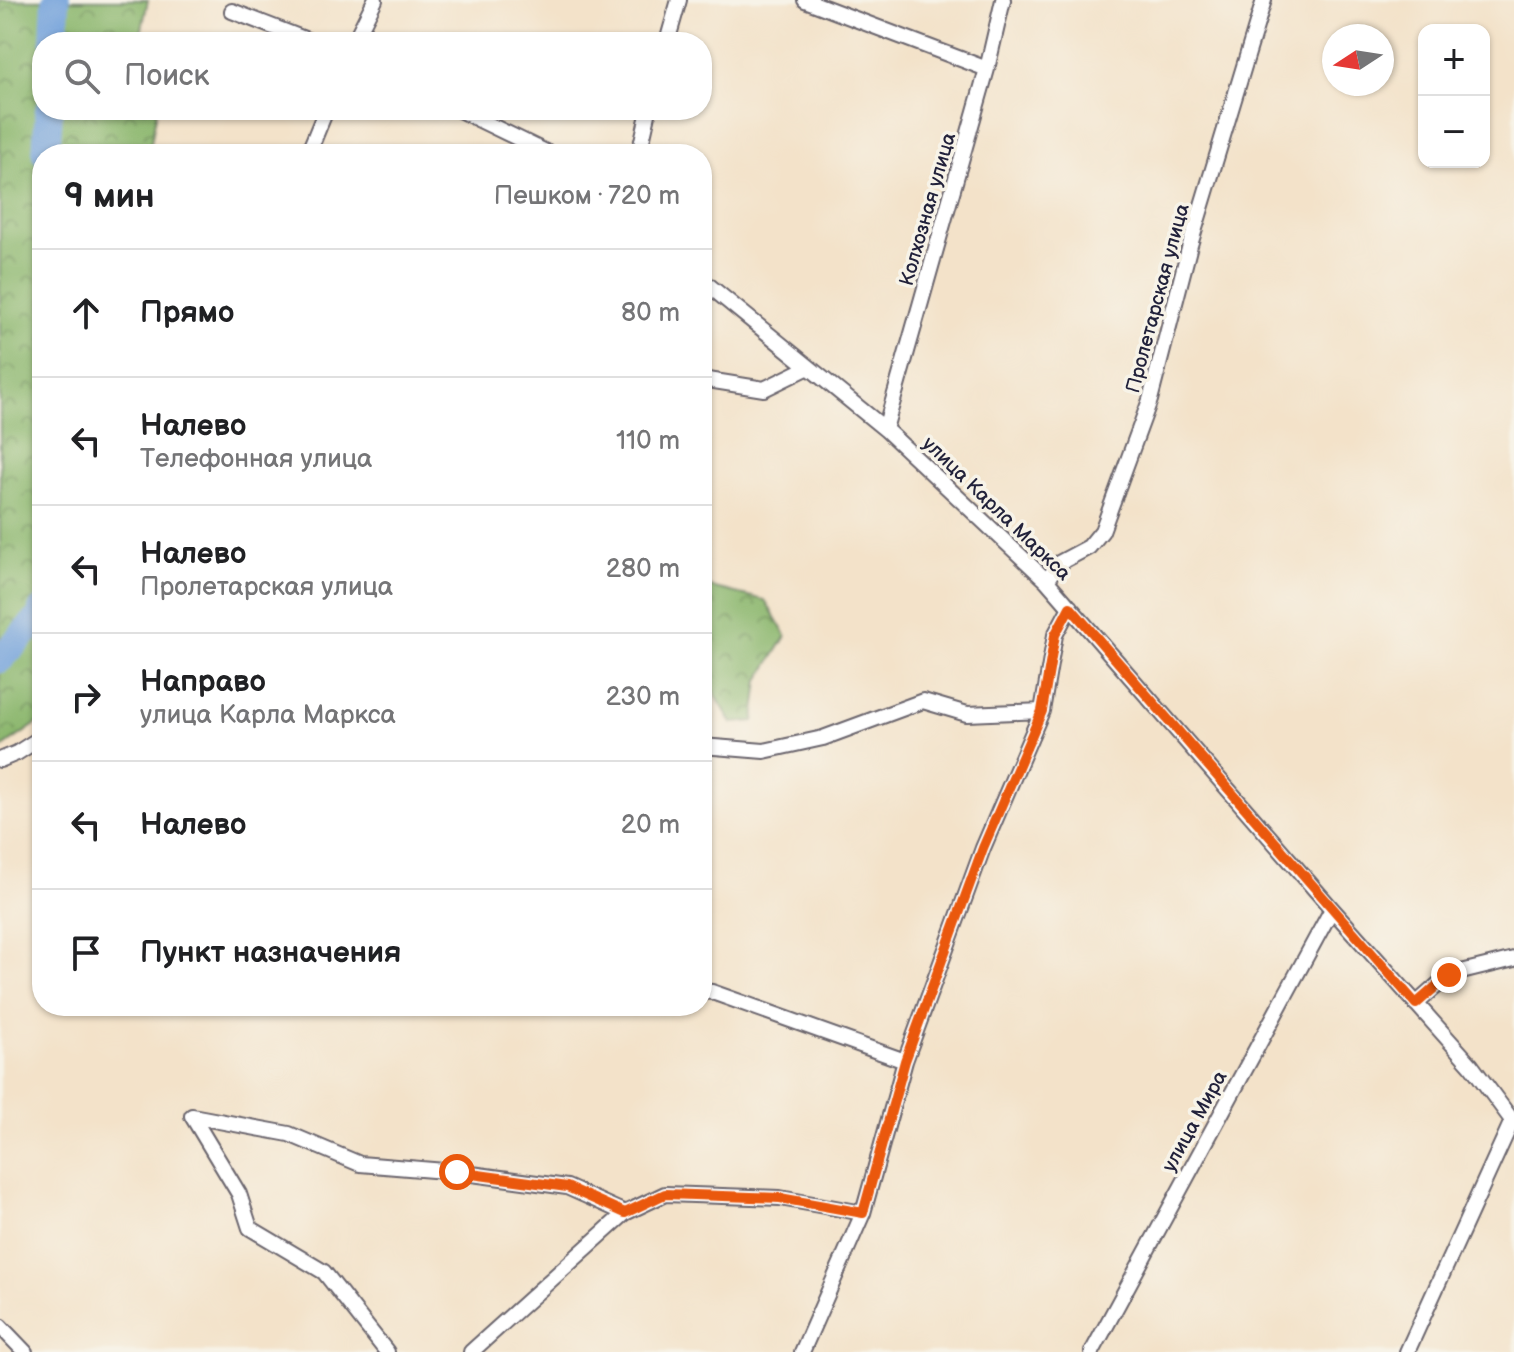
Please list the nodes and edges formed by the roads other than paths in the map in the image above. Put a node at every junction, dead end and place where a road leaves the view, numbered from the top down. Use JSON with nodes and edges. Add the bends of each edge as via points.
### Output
{"nodes":[{"id":1,"x":375,"y":0,"type":"edge"},
{"id":2,"x":679,"y":0,"type":"edge"},
{"id":3,"x":805,"y":0,"type":"edge"},
{"id":4,"x":1003,"y":0,"type":"edge"},
{"id":5,"x":1264,"y":0,"type":"edge"},
{"id":6,"x":232,"y":11,"type":"dead end"},
{"id":7,"x":286,"y":32,"type":"edge"},
{"id":8,"x":359,"y":32,"type":"edge"},
{"id":9,"x":670,"y":32,"type":"edge"},
{"id":10,"x":987,"y":69,"type":"junction"},
{"id":11,"x":322,"y":120,"type":"edge"},
{"id":12,"x":480,"y":120,"type":"edge"},
{"id":13,"x":647,"y":120,"type":"edge"},
{"id":14,"x":312,"y":144,"type":"edge"},
{"id":15,"x":529,"y":144,"type":"edge"},
{"id":16,"x":641,"y":144,"type":"edge"},
{"id":17,"x":712,"y":288,"type":"edge"},
{"id":18,"x":809,"y":367,"type":"junction"},
{"id":19,"x":712,"y":381,"type":"edge"},
{"id":20,"x":885,"y":429,"type":"junction"},
{"id":21,"x":1047,"y":581,"type":"junction"},
{"id":22,"x":1070,"y":607,"type":"junction"},
{"id":23,"x":1042,"y":711,"type":"junction"},
{"id":24,"x":32,"y":743,"type":"edge"},
{"id":25,"x":712,"y":747,"type":"edge"},
{"id":26,"x":0,"y":760,"type":"edge"},
{"id":27,"x":1332,"y":909,"type":"junction"},
{"id":28,"x":1514,"y":959,"type":"edge"},
{"id":29,"x":712,"y":992,"type":"edge"},
{"id":30,"x":1416,"y":1004,"type":"junction"},
{"id":31,"x":905,"y":1061,"type":"junction"},
{"id":32,"x":1513,"y":1122,"type":"edge"},
{"id":33,"x":625,"y":1213,"type":"junction"},
{"id":34,"x":863,"y":1213,"type":"junction"},
{"id":35,"x":0,"y":1326,"type":"edge"},
{"id":36,"x":25,"y":1352,"type":"edge"},
{"id":37,"x":387,"y":1352,"type":"edge"},
{"id":38,"x":471,"y":1352,"type":"edge"},
{"id":39,"x":802,"y":1352,"type":"edge"},
{"id":40,"x":1092,"y":1352,"type":"edge"},
{"id":41,"x":1407,"y":1352,"type":"edge"}],
"edges":[{"from":1,"to":8,"type":"street"},
{"from":2,"to":9,"type":"street"},
{"from":3,"to":10,"type":"street"},
{"from":4,"to":10,"type":"street","name":"Колхозная улица"},
{"from":5,"to":21,"type":"street","name":"Пролетарская улица","via":[[1190,245],[1150,400],[1102,531],[1089,547],[1059,563]]},
{"from":6,"to":7,"type":"street"},
{"from":10,"to":20,"type":"street","name":"Колхозная улица"},
{"from":11,"to":14,"type":"street"},
{"from":12,"to":15,"type":"street"},
{"from":13,"to":16,"type":"street"},
{"from":17,"to":18,"type":"street","name":"улица Карла Маркса"},
{"from":18,"to":19,"type":"street","via":[[764,389]]},
{"from":18,"to":20,"type":"street","name":"улица Карла Маркса"},
{"from":20,"to":21,"type":"street","name":"улица Карла Маркса"},
{"from":21,"to":22,"type":"street","name":"улица Карла Маркса"},
{"from":22,"to":23,"type":"street","via":[[1055,635]]},
{"from":22,"to":27,"type":"street","name":"улица Карла Маркса"},
{"from":23,"to":25,"type":"street","via":[[967,714],[923,701],[823,738],[764,751]]},
{"from":23,"to":31,"type":"street","via":[[983,848]]},
{"from":24,"to":26,"type":"street"},
{"from":27,"to":30,"type":"street","name":"улица Карла Маркса"},
{"from":27,"to":40,"type":"street","name":"улица Мира"},
{"from":28,"to":30,"type":"street","via":[[1449,975]]},
{"from":29,"to":31,"type":"street"},
{"from":30,"to":32,"type":"street","name":"улица Карла Маркса"},
{"from":31,"to":34,"type":"street"},
{"from":32,"to":41,"type":"street"},
{"from":33,"to":34,"type":"street","via":[[665,1194],[780,1198]]},
{"from":33,"to":37,"type":"street","via":[[567,1187],[360,1164],[289,1134],[192,1116],[239,1194],[250,1228],[324,1272]]},
{"from":33,"to":38,"type":"street"},
{"from":34,"to":39,"type":"street"},
{"from":35,"to":36,"type":"street"}]}
